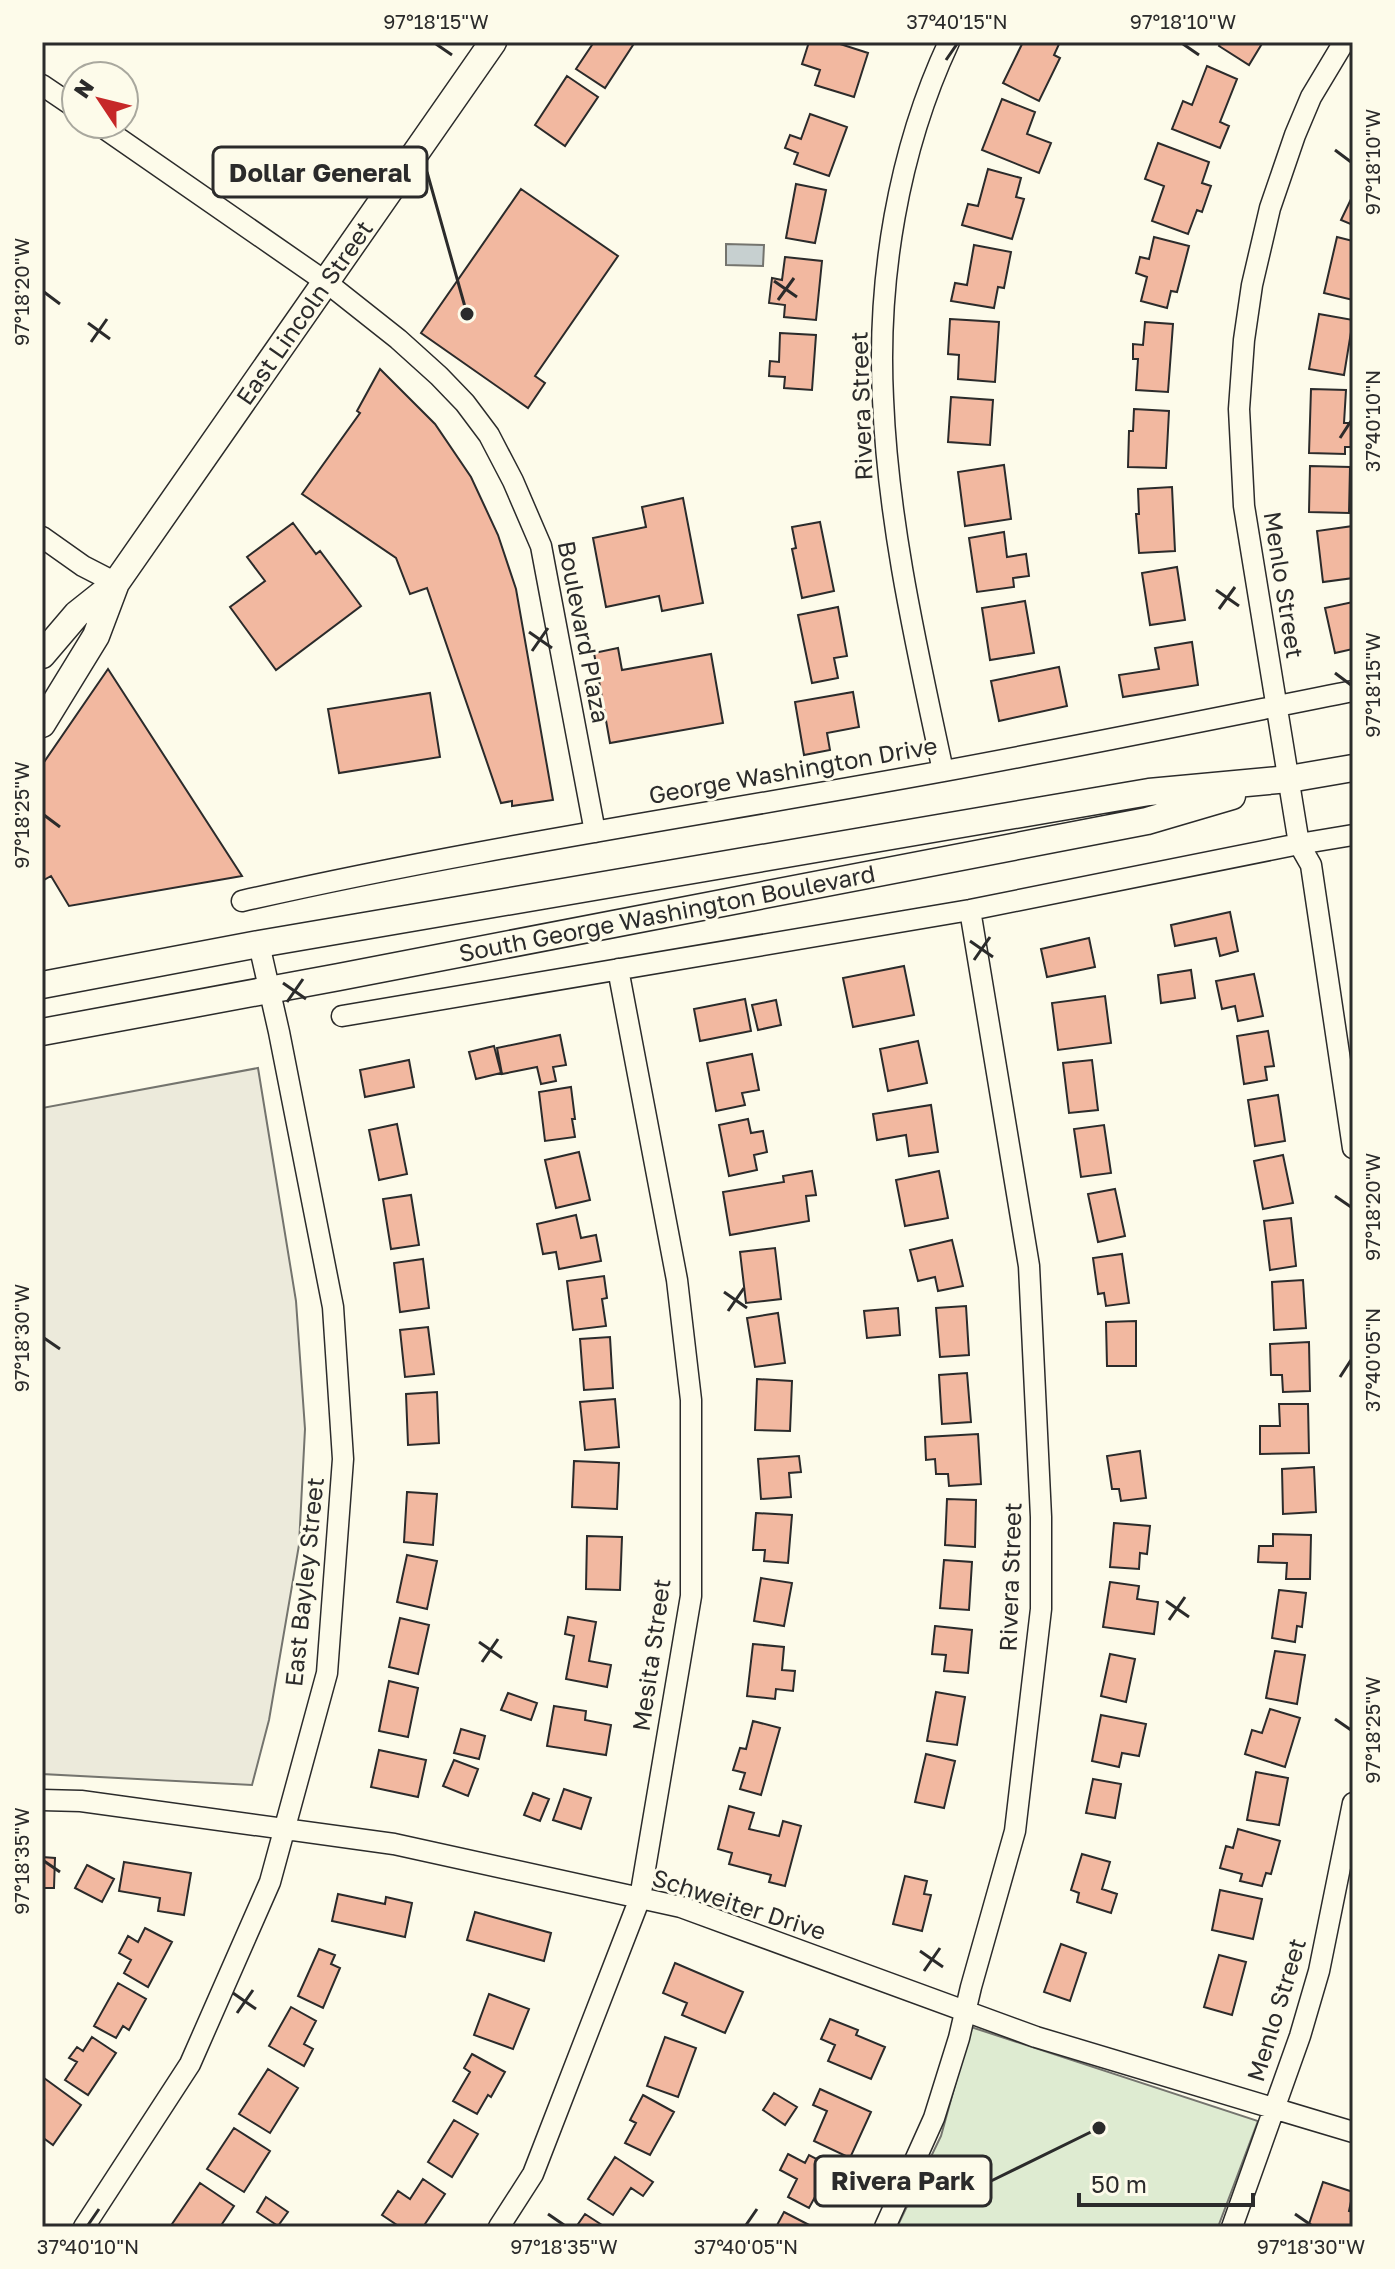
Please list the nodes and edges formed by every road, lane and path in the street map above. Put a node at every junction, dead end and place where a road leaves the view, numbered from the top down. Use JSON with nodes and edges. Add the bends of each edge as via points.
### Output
{"nodes":[{"id":1,"x":493,"y":42,"type":"edge"},
{"id":2,"x":949,"y":42,"type":"edge"},
{"id":3,"x":1344,"y":42,"type":"edge"},
{"id":4,"x":42,"y":85,"type":"edge"},
{"id":5,"x":60,"y":97,"type":"edge"},
{"id":6,"x":121,"y":140,"type":"edge"},
{"id":7,"x":326,"y":282,"type":"junction"},
{"id":8,"x":42,"y":537,"type":"edge"},
{"id":9,"x":116,"y":583,"type":"junction"},
{"id":10,"x":42,"y":655,"type":"edge"},
{"id":11,"x":1353,"y":691,"type":"edge"},
{"id":12,"x":1277,"y":706,"type":"junction"},
{"id":13,"x":42,"y":724,"type":"edge"},
{"id":14,"x":1353,"y":768,"type":"edge"},
{"id":15,"x":943,"y":771,"type":"junction"},
{"id":16,"x":1289,"y":779,"type":"junction"},
{"id":17,"x":595,"y":832,"type":"junction"},
{"id":18,"x":1353,"y":835,"type":"edge"},
{"id":19,"x":1299,"y":844,"type":"junction"},
{"id":20,"x":242,"y":901,"type":"dead end"},
{"id":21,"x":970,"y":910,"type":"junction"},
{"id":22,"x":259,"y":944,"type":"junction"},
{"id":23,"x":618,"y":969,"type":"junction"},
{"id":24,"x":49,"y":981,"type":"edge"},
{"id":25,"x":269,"y":990,"type":"junction"},
{"id":26,"x":342,"y":1016,"type":"dead end"},
{"id":27,"x":42,"y":1032,"type":"edge"},
{"id":28,"x":1353,"y":1148,"type":"edge"},
{"id":29,"x":42,"y":1800,"type":"edge"},
{"id":30,"x":1353,"y":1803,"type":"edge"},
{"id":31,"x":285,"y":1829,"type":"junction"},
{"id":32,"x":640,"y":1898,"type":"junction"},
{"id":33,"x":965,"y":2012,"type":"junction"},
{"id":34,"x":1273,"y":2109,"type":"junction"},
{"id":35,"x":1353,"y":2132,"type":"edge"},
{"id":36,"x":84,"y":2227,"type":"edge"},
{"id":37,"x":499,"y":2227,"type":"edge"},
{"id":38,"x":885,"y":2227,"type":"edge"},
{"id":39,"x":1232,"y":2227,"type":"edge"}],
"edges":[{"from":1,"to":7,"type":"street","name":"East Lincoln Street"},
{"from":2,"to":15,"type":"street","name":"Rivera Street","via":[[910,152],[889,257],[883,335],[883,399],[897,536]]},
{"from":3,"to":12,"type":"street","name":"Menlo Street","via":[[1311,97],[1270,208],[1244,340],[1239,409],[1244,506]]},
{"from":4,"to":5,"type":"street"},
{"from":6,"to":7,"type":"street","name":"Boulevard Plaza"},
{"from":7,"to":9,"type":"street","name":"East Lincoln Street"},
{"from":7,"to":17,"type":"street","name":"Boulevard Plaza","via":[[465,403],[513,481],[541,546]]},
{"from":8,"to":9,"type":"street"},
{"from":9,"to":10,"type":"street","name":"East Lincoln Street","via":[[77,614]]},
{"from":9,"to":13,"type":"street","name":"East Lincoln Street","via":[[96,636]]},
{"from":11,"to":12,"type":"street","name":"George Washington Drive"},
{"from":12,"to":15,"type":"street","name":"George Washington Drive"},
{"from":12,"to":16,"type":"street","name":"Menlo Street"},
{"from":14,"to":16,"type":"street","name":"South George Washington Boulevard"},
{"from":15,"to":17,"type":"street","name":"George Washington Drive"},
{"from":16,"to":19,"type":"street","name":"Menlo Street"},
{"from":16,"to":22,"type":"street","name":"South George Washington Boulevard","via":[[1149,792]]},
{"from":16,"to":25,"type":"street","name":"South George Washington Boulevard","via":[[1147,821]]},
{"from":17,"to":20,"type":"street","name":"George Washington Drive"},
{"from":18,"to":19,"type":"street"},
{"from":19,"to":21,"type":"street"},
{"from":19,"to":28,"type":"street","name":"Menlo Street","via":[[1311,865]]},
{"from":21,"to":23,"type":"street"},
{"from":21,"to":33,"type":"street","name":"Rivera Street","via":[[1029,1266],[1041,1593],[1015,1831]]},
{"from":22,"to":24,"type":"street","name":"South George Washington Boulevard"},
{"from":22,"to":25,"type":"street","name":"East Bayley Street"},
{"from":23,"to":26,"type":"street"},
{"from":23,"to":32,"type":"street","name":"Mesita Street","via":[[677,1280],[691,1400],[691,1596]]},
{"from":25,"to":27,"type":"street","name":"South George Washington Boulevard"},
{"from":25,"to":31,"type":"street","name":"East Bayley Street","via":[[333,1307],[343,1459],[327,1673]]},
{"from":29,"to":31,"type":"street","name":"Schweiter Drive"},
{"from":30,"to":34,"type":"street","name":"Menlo Street","via":[[1319,1971]]},
{"from":31,"to":32,"type":"street","name":"Schweiter Drive","via":[[394,1844]]},
{"from":31,"to":36,"type":"street","name":"East Bayley Street","via":[[270,1882],[190,2064]]},
{"from":32,"to":33,"type":"street","name":"Schweiter Drive","via":[[681,1907]]},
{"from":32,"to":37,"type":"street","name":"Mesita Street","via":[[533,2174]]},
{"from":33,"to":34,"type":"street","name":"Schweiter Drive"},
{"from":33,"to":38,"type":"street","name":"Rivera Street","via":[[934,2118]]},
{"from":34,"to":35,"type":"street","name":"Schweiter Drive"},
{"from":34,"to":39,"type":"street","name":"Menlo Street"}]}
